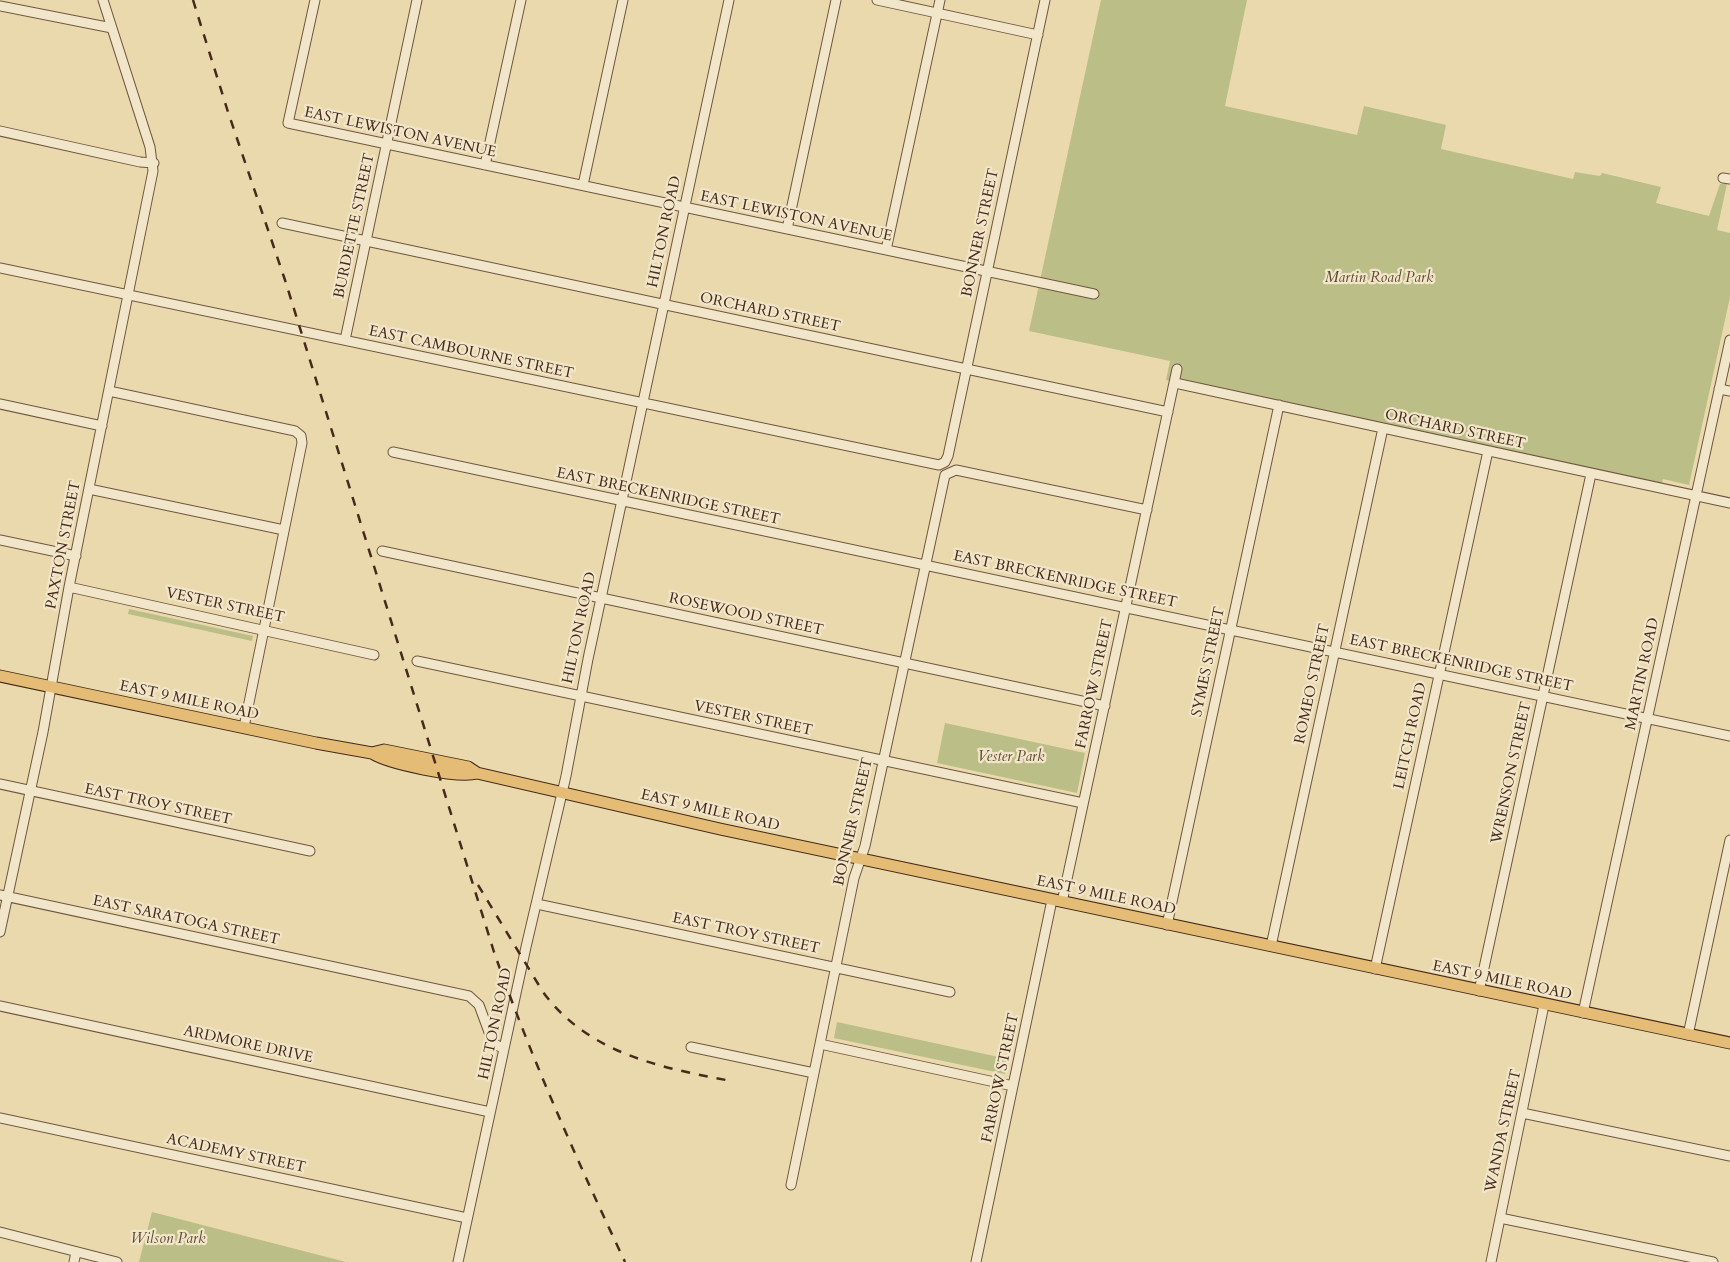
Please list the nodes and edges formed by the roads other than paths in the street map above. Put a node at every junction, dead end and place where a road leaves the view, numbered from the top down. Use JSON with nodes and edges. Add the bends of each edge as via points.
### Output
{"nodes":[{"id":1,"x":103,"y":0,"type":"edge"},
{"id":2,"x":314,"y":0,"type":"edge"},
{"id":3,"x":417,"y":0,"type":"edge"},
{"id":4,"x":521,"y":0,"type":"edge"},
{"id":5,"x":623,"y":0,"type":"edge"},
{"id":6,"x":729,"y":0,"type":"edge"},
{"id":7,"x":836,"y":0,"type":"edge"},
{"id":8,"x":877,"y":0,"type":"edge"},
{"id":9,"x":940,"y":0,"type":"edge"},
{"id":10,"x":1045,"y":0,"type":"edge"},
{"id":11,"x":0,"y":6,"type":"edge"},
{"id":12,"x":937,"y":13,"type":"junction"},
{"id":13,"x":112,"y":28,"type":"junction"},
{"id":14,"x":1038,"y":34,"type":"junction"},
{"id":15,"x":0,"y":131,"type":"edge"},
{"id":16,"x":387,"y":143,"type":"junction"},
{"id":17,"x":154,"y":162,"type":"junction"},
{"id":18,"x":485,"y":165,"type":"junction"},
{"id":19,"x":583,"y":185,"type":"junction"},
{"id":20,"x":684,"y":207,"type":"junction"},
{"id":21,"x":282,"y":224,"type":"dead end"},
{"id":22,"x":787,"y":229,"type":"junction"},
{"id":23,"x":365,"y":242,"type":"junction"},
{"id":24,"x":886,"y":250,"type":"junction"},
{"id":25,"x":0,"y":268,"type":"edge"},
{"id":26,"x":987,"y":271,"type":"junction"},
{"id":27,"x":128,"y":294,"type":"junction"},
{"id":28,"x":1094,"y":294,"type":"dead end"},
{"id":29,"x":663,"y":305,"type":"junction"},
{"id":30,"x":345,"y":340,"type":"junction"},
{"id":31,"x":1730,"y":340,"type":"edge"},
{"id":32,"x":966,"y":369,"type":"junction"},
{"id":33,"x":1178,"y":370,"type":"dead end"},
{"id":34,"x":1175,"y":383,"type":"junction"},
{"id":35,"x":1719,"y":389,"type":"junction"},
{"id":36,"x":109,"y":391,"type":"junction"},
{"id":37,"x":1730,"y":392,"type":"edge"},
{"id":38,"x":643,"y":403,"type":"junction"},
{"id":39,"x":0,"y":404,"type":"edge"},
{"id":40,"x":1279,"y":405,"type":"junction"},
{"id":41,"x":1168,"y":412,"type":"junction"},
{"id":42,"x":102,"y":426,"type":"junction"},
{"id":43,"x":1383,"y":428,"type":"junction"},
{"id":44,"x":1488,"y":451,"type":"junction"},
{"id":45,"x":393,"y":452,"type":"dead end"},
{"id":46,"x":936,"y":465,"type":"joint"},
{"id":47,"x":1591,"y":474,"type":"junction"},
{"id":48,"x":89,"y":489,"type":"junction"},
{"id":49,"x":1696,"y":496,"type":"junction"},
{"id":50,"x":622,"y":501,"type":"junction"},
{"id":51,"x":1730,"y":503,"type":"edge"},
{"id":52,"x":1147,"y":510,"type":"junction"},
{"id":53,"x":284,"y":530,"type":"junction"},
{"id":54,"x":0,"y":540,"type":"edge"},
{"id":55,"x":382,"y":552,"type":"dead end"},
{"id":56,"x":76,"y":556,"type":"junction"},
{"id":57,"x":924,"y":565,"type":"junction"},
{"id":58,"x":69,"y":587,"type":"junction"},
{"id":59,"x":600,"y":598,"type":"junction"},
{"id":60,"x":1126,"y":608,"type":"junction"},
{"id":61,"x":264,"y":629,"type":"junction"},
{"id":62,"x":1230,"y":629,"type":"junction"},
{"id":63,"x":1335,"y":651,"type":"junction"},
{"id":64,"x":374,"y":655,"type":"dead end"},
{"id":65,"x":417,"y":661,"type":"dead end"},
{"id":66,"x":904,"y":663,"type":"junction"},
{"id":67,"x":1439,"y":674,"type":"junction"},
{"id":68,"x":0,"y":676,"type":"edge"},
{"id":69,"x":50,"y":687,"type":"junction"},
{"id":70,"x":580,"y":696,"type":"junction"},
{"id":71,"x":1543,"y":696,"type":"junction"},
{"id":72,"x":1105,"y":706,"type":"junction"},
{"id":73,"x":1648,"y":718,"type":"junction"},
{"id":74,"x":244,"y":727,"type":"junction"},
{"id":75,"x":1730,"y":736,"type":"edge"},
{"id":76,"x":883,"y":761,"type":"junction"},
{"id":77,"x":0,"y":784,"type":"edge"},
{"id":78,"x":30,"y":791,"type":"junction"},
{"id":79,"x":563,"y":793,"type":"junction"},
{"id":80,"x":1083,"y":803,"type":"junction"},
{"id":81,"x":1730,"y":840,"type":"edge"},
{"id":82,"x":310,"y":852,"type":"dead end"},
{"id":83,"x":860,"y":859,"type":"junction"},
{"id":84,"x":4,"y":896,"type":"edge"},
{"id":85,"x":1057,"y":901,"type":"junction"},
{"id":86,"x":537,"y":904,"type":"junction"},
{"id":87,"x":1167,"y":924,"type":"junction"},
{"id":88,"x":0,"y":932,"type":"edge"},
{"id":89,"x":1271,"y":946,"type":"junction"},
{"id":90,"x":836,"y":967,"type":"junction"},
{"id":91,"x":1375,"y":969,"type":"junction"},
{"id":92,"x":1479,"y":991,"type":"junction"},
{"id":93,"x":950,"y":992,"type":"dead end"},
{"id":94,"x":1544,"y":1005,"type":"junction"},
{"id":95,"x":0,"y":1006,"type":"edge"},
{"id":96,"x":1583,"y":1013,"type":"junction"},
{"id":97,"x":1688,"y":1035,"type":"junction"},
{"id":98,"x":820,"y":1044,"type":"junction"},
{"id":99,"x":1730,"y":1044,"type":"edge"},
{"id":100,"x":691,"y":1046,"type":"dead end"},
{"id":101,"x":504,"y":1049,"type":"junction"},
{"id":102,"x":814,"y":1073,"type":"junction"},
{"id":103,"x":1013,"y":1086,"type":"junction"},
{"id":104,"x":490,"y":1112,"type":"junction"},
{"id":105,"x":1522,"y":1113,"type":"junction"},
{"id":106,"x":0,"y":1118,"type":"edge"},
{"id":107,"x":1730,"y":1156,"type":"edge"},
{"id":108,"x":790,"y":1185,"type":"dead end"},
{"id":109,"x":467,"y":1218,"type":"junction"},
{"id":110,"x":1500,"y":1218,"type":"junction"},
{"id":111,"x":0,"y":1232,"type":"edge"},
{"id":112,"x":76,"y":1252,"type":"junction"},
{"id":113,"x":74,"y":1262,"type":"edge"},
{"id":114,"x":116,"y":1262,"type":"edge"},
{"id":115,"x":458,"y":1262,"type":"edge"},
{"id":116,"x":976,"y":1262,"type":"edge"},
{"id":117,"x":1491,"y":1262,"type":"edge"},
{"id":118,"x":1713,"y":1262,"type":"edge"}],
"edges":[{"from":1,"to":13,"type":"street"},
{"from":2,"to":16,"type":"street","name":"EAST LEWISTON AVENUE","via":[[288,123]]},
{"from":3,"to":16,"type":"street","name":"BURDETTE STREET"},
{"from":4,"to":18,"type":"street"},
{"from":5,"to":19,"type":"street"},
{"from":6,"to":20,"type":"street","name":"HILTON ROAD"},
{"from":7,"to":22,"type":"street"},
{"from":8,"to":12,"type":"street"},
{"from":9,"to":12,"type":"street"},
{"from":10,"to":14,"type":"street","name":"BONNER STREET"},
{"from":11,"to":13,"type":"street"},
{"from":12,"to":14,"type":"street"},
{"from":12,"to":24,"type":"street"},
{"from":13,"to":17,"type":"street"},
{"from":14,"to":26,"type":"street","name":"BONNER STREET"},
{"from":15,"to":17,"type":"street","via":[[140,162]]},
{"from":16,"to":18,"type":"street","name":"EAST LEWISTON AVENUE"},
{"from":16,"to":23,"type":"street","name":"BURDETTE STREET"},
{"from":17,"to":27,"type":"street","name":"PAXTON STREET"},
{"from":18,"to":19,"type":"street","name":"EAST LEWISTON AVENUE"},
{"from":19,"to":20,"type":"street","name":"EAST LEWISTON AVENUE"},
{"from":20,"to":22,"type":"street","name":"EAST LEWISTON AVENUE"},
{"from":20,"to":29,"type":"street","name":"HILTON ROAD"},
{"from":21,"to":23,"type":"street","name":"ORCHARD STREET"},
{"from":22,"to":24,"type":"street","name":"EAST LEWISTON AVENUE"},
{"from":23,"to":29,"type":"street","name":"ORCHARD STREET"},
{"from":23,"to":30,"type":"street","name":"BURDETTE STREET"},
{"from":24,"to":26,"type":"street","name":"EAST LEWISTON AVENUE"},
{"from":25,"to":27,"type":"street","name":"EAST CAMBOURNE STREET"},
{"from":26,"to":28,"type":"street","name":"EAST LEWISTON AVENUE"},
{"from":26,"to":32,"type":"street","name":"BONNER STREET"},
{"from":27,"to":30,"type":"street","name":"EAST CAMBOURNE STREET"},
{"from":27,"to":36,"type":"street","name":"PAXTON STREET"},
{"from":29,"to":32,"type":"street","name":"ORCHARD STREET"},
{"from":29,"to":38,"type":"street","name":"HILTON ROAD"},
{"from":30,"to":38,"type":"street","name":"EAST CAMBOURNE STREET"},
{"from":31,"to":35,"type":"street","name":"MARTIN ROAD"},
{"from":32,"to":41,"type":"street","name":"ORCHARD STREET"},
{"from":32,"to":46,"type":"street","name":"BONNER STREET","via":[[947,460]]},
{"from":33,"to":34,"type":"street","name":"FARROW STREET"},
{"from":34,"to":40,"type":"street","name":"ORCHARD STREET"},
{"from":34,"to":41,"type":"street","name":"FARROW STREET"},
{"from":35,"to":37,"type":"street"},
{"from":35,"to":49,"type":"street","name":"MARTIN ROAD"},
{"from":36,"to":42,"type":"street","name":"PAXTON STREET"},
{"from":36,"to":53,"type":"street","via":[[295,432],[301,436]]},
{"from":38,"to":46,"type":"street","name":"EAST CAMBOURNE STREET"},
{"from":38,"to":50,"type":"street","name":"HILTON ROAD"},
{"from":39,"to":42,"type":"street"},
{"from":40,"to":43,"type":"street","name":"ORCHARD STREET"},
{"from":40,"to":62,"type":"street","name":"SYMES STREET"},
{"from":41,"to":52,"type":"street","name":"FARROW STREET"},
{"from":42,"to":48,"type":"street","name":"PAXTON STREET"},
{"from":43,"to":44,"type":"street","name":"ORCHARD STREET"},
{"from":43,"to":63,"type":"street","name":"ROMEO STREET"},
{"from":44,"to":47,"type":"street","name":"ORCHARD STREET"},
{"from":44,"to":67,"type":"street","name":"LEITCH ROAD"},
{"from":45,"to":50,"type":"street","name":"EAST BRECKENRIDGE STREET"},
{"from":47,"to":49,"type":"street","name":"ORCHARD STREET"},
{"from":47,"to":71,"type":"street","name":"WRENSON STREET"},
{"from":48,"to":53,"type":"street"},
{"from":48,"to":56,"type":"street","name":"PAXTON STREET"},
{"from":49,"to":51,"type":"street","name":"ORCHARD STREET"},
{"from":49,"to":73,"type":"street","name":"MARTIN ROAD"},
{"from":50,"to":57,"type":"street","name":"EAST BRECKENRIDGE STREET"},
{"from":50,"to":59,"type":"street","name":"HILTON ROAD"},
{"from":52,"to":57,"type":"street","name":"BONNER STREET","via":[[952,470],[945,475]]},
{"from":52,"to":60,"type":"street","name":"FARROW STREET"},
{"from":53,"to":61,"type":"street"},
{"from":54,"to":56,"type":"street"},
{"from":55,"to":59,"type":"street","name":"ROSEWOOD STREET"},
{"from":56,"to":58,"type":"street","name":"PAXTON STREET"},
{"from":57,"to":60,"type":"street","name":"EAST BRECKENRIDGE STREET"},
{"from":57,"to":66,"type":"street","name":"BONNER STREET"},
{"from":58,"to":61,"type":"street","name":"VESTER STREET"},
{"from":58,"to":69,"type":"street","name":"PAXTON STREET"},
{"from":59,"to":66,"type":"street","name":"ROSEWOOD STREET"},
{"from":59,"to":70,"type":"street","name":"HILTON ROAD"},
{"from":60,"to":62,"type":"street","name":"EAST BRECKENRIDGE STREET"},
{"from":60,"to":72,"type":"street","name":"FARROW STREET"},
{"from":61,"to":64,"type":"street","name":"VESTER STREET"},
{"from":61,"to":74,"type":"street"},
{"from":62,"to":63,"type":"street","name":"EAST BRECKENRIDGE STREET"},
{"from":62,"to":87,"type":"street","name":"SYMES STREET"},
{"from":63,"to":67,"type":"street","name":"EAST BRECKENRIDGE STREET"},
{"from":63,"to":89,"type":"street","name":"ROMEO STREET"},
{"from":65,"to":70,"type":"street","name":"VESTER STREET"},
{"from":66,"to":72,"type":"street","name":"ROSEWOOD STREET"},
{"from":66,"to":76,"type":"street","name":"BONNER STREET"},
{"from":67,"to":71,"type":"street","name":"EAST BRECKENRIDGE STREET"},
{"from":67,"to":91,"type":"street","name":"LEITCH ROAD"},
{"from":68,"to":69,"type":"main road","name":"EAST 9 MILE ROAD"},
{"from":69,"to":74,"type":"main road","name":"EAST 9 MILE ROAD"},
{"from":69,"to":78,"type":"street","name":"PAXTON STREET"},
{"from":70,"to":76,"type":"street","name":"VESTER STREET"},
{"from":70,"to":79,"type":"street","name":"HILTON ROAD"},
{"from":71,"to":73,"type":"street","name":"EAST BRECKENRIDGE STREET"},
{"from":71,"to":92,"type":"street","name":"WRENSON STREET"},
{"from":72,"to":80,"type":"street","name":"FARROW STREET"},
{"from":73,"to":75,"type":"street","name":"EAST BRECKENRIDGE STREET"},
{"from":73,"to":96,"type":"street","name":"MARTIN ROAD"},
{"from":74,"to":79,"type":"main road","name":"EAST 9 MILE ROAD","via":[[316,743],[372,752],[384,750],[468,767],[477,773]]},
{"from":76,"to":80,"type":"street","name":"VESTER STREET"},
{"from":76,"to":83,"type":"street","name":"BONNER STREET"},
{"from":77,"to":78,"type":"street","name":"EAST TROY STREET"},
{"from":78,"to":82,"type":"street","name":"EAST TROY STREET"},
{"from":78,"to":84,"type":"street","name":"PAXTON STREET"},
{"from":79,"to":83,"type":"main road","name":"EAST 9 MILE ROAD"},
{"from":79,"to":86,"type":"street","name":"HILTON ROAD"},
{"from":80,"to":85,"type":"street","name":"FARROW STREET"},
{"from":81,"to":97,"type":"street"},
{"from":83,"to":85,"type":"main road","name":"EAST 9 MILE ROAD"},
{"from":83,"to":90,"type":"street","name":"BONNER STREET"},
{"from":84,"to":88,"type":"street","name":"PAXTON STREET"},
{"from":84,"to":101,"type":"street","name":"EAST SARATOGA STREET","via":[[473,998],[479,1005],[492,1043]]},
{"from":85,"to":87,"type":"main road","name":"EAST 9 MILE ROAD"},
{"from":85,"to":103,"type":"street","name":"FARROW STREET"},
{"from":86,"to":90,"type":"street","name":"EAST TROY STREET"},
{"from":86,"to":101,"type":"street","name":"HILTON ROAD"},
{"from":87,"to":89,"type":"main road","name":"EAST 9 MILE ROAD"},
{"from":89,"to":91,"type":"main road","name":"EAST 9 MILE ROAD"},
{"from":90,"to":93,"type":"street","name":"EAST TROY STREET"},
{"from":90,"to":98,"type":"street","name":"BONNER STREET"},
{"from":91,"to":92,"type":"main road","name":"EAST 9 MILE ROAD"},
{"from":92,"to":94,"type":"main road","name":"EAST 9 MILE ROAD"},
{"from":94,"to":96,"type":"main road","name":"EAST 9 MILE ROAD"},
{"from":94,"to":105,"type":"street","name":"WANDA STREET"},
{"from":95,"to":104,"type":"street","name":"ARDMORE DRIVE"},
{"from":96,"to":97,"type":"main road","name":"EAST 9 MILE ROAD"},
{"from":97,"to":99,"type":"main road","name":"EAST 9 MILE ROAD"},
{"from":98,"to":102,"type":"street","name":"BONNER STREET"},
{"from":98,"to":103,"type":"street"},
{"from":100,"to":102,"type":"street"},
{"from":101,"to":104,"type":"street","name":"HILTON ROAD"},
{"from":102,"to":108,"type":"street","name":"BONNER STREET"},
{"from":103,"to":116,"type":"street","name":"FARROW STREET"},
{"from":104,"to":109,"type":"street","name":"HILTON ROAD"},
{"from":105,"to":107,"type":"street"},
{"from":105,"to":110,"type":"street","name":"WANDA STREET"},
{"from":106,"to":109,"type":"street","name":"ACADEMY STREET"},
{"from":109,"to":115,"type":"street","name":"HILTON ROAD"},
{"from":110,"to":117,"type":"street","name":"WANDA STREET"},
{"from":110,"to":118,"type":"street"},
{"from":111,"to":112,"type":"street"},
{"from":112,"to":113,"type":"street"},
{"from":112,"to":114,"type":"street"}]}
